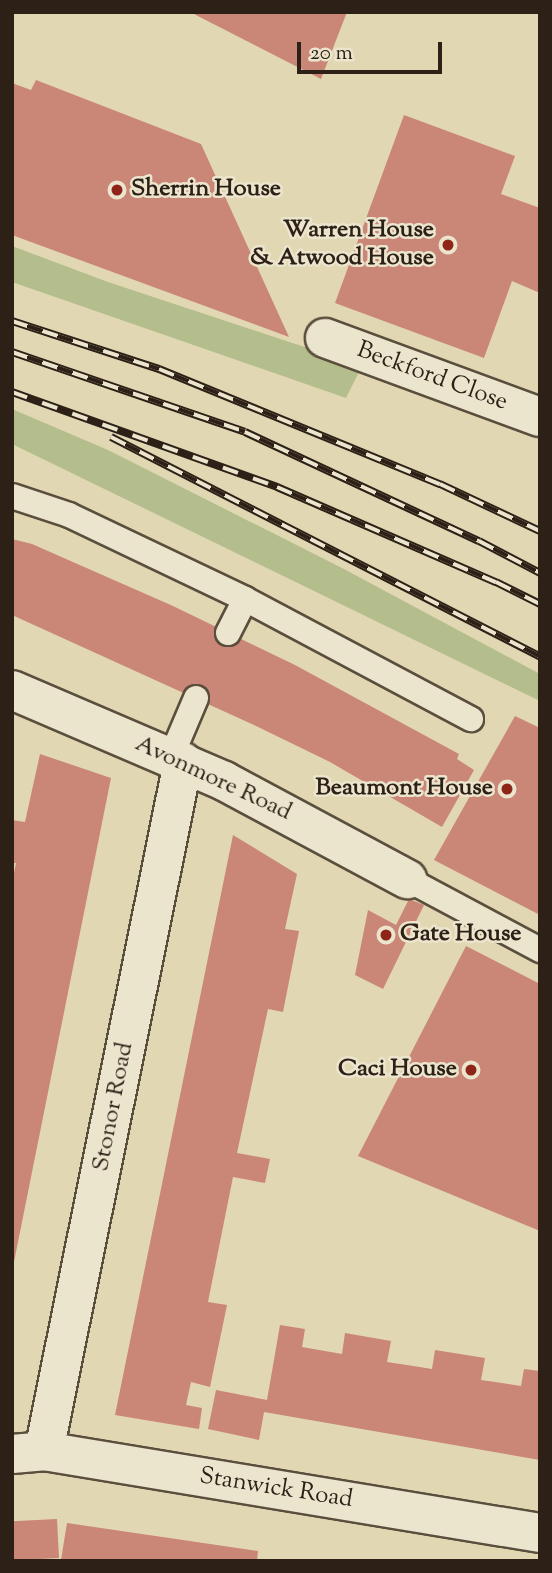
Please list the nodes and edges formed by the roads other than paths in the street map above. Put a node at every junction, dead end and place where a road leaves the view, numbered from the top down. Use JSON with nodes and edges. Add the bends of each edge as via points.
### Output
{"nodes":[{"id":1,"x":325,"y":338,"type":"dead end"},
{"id":2,"x":540,"y":417,"type":"edge"},
{"id":3,"x":12,"y":496,"type":"edge"},
{"id":4,"x":245,"y":599,"type":"junction"},
{"id":5,"x":229,"y":633,"type":"dead end"},
{"id":6,"x":12,"y":690,"type":"edge"},
{"id":7,"x":195,"y":698,"type":"dead end"},
{"id":8,"x":471,"y":719,"type":"dead end"},
{"id":9,"x":177,"y":760,"type":"junction"},
{"id":10,"x":407,"y":879,"type":"joint"},
{"id":11,"x":540,"y":950,"type":"edge"},
{"id":12,"x":28,"y":1453,"type":"edge"},
{"id":13,"x":540,"y":1533,"type":"edge"}],
"edges":[{"from":1,"to":2,"type":"street","name":"Beckford Close"},
{"from":3,"to":4,"type":"lane","via":[[69,516]]},
{"from":4,"to":5,"type":"lane"},
{"from":4,"to":8,"type":"lane"},
{"from":6,"to":9,"type":"street","name":"Avonmore Road"},
{"from":7,"to":9,"type":"lane"},
{"from":9,"to":10,"type":"street","name":"Avonmore Road","via":[[278,808]]},
{"from":9,"to":12,"type":"street","name":"Stonor Road"},
{"from":10,"to":11,"type":"lane"},
{"from":12,"to":13,"type":"street","name":"Stanwick Road"}]}
